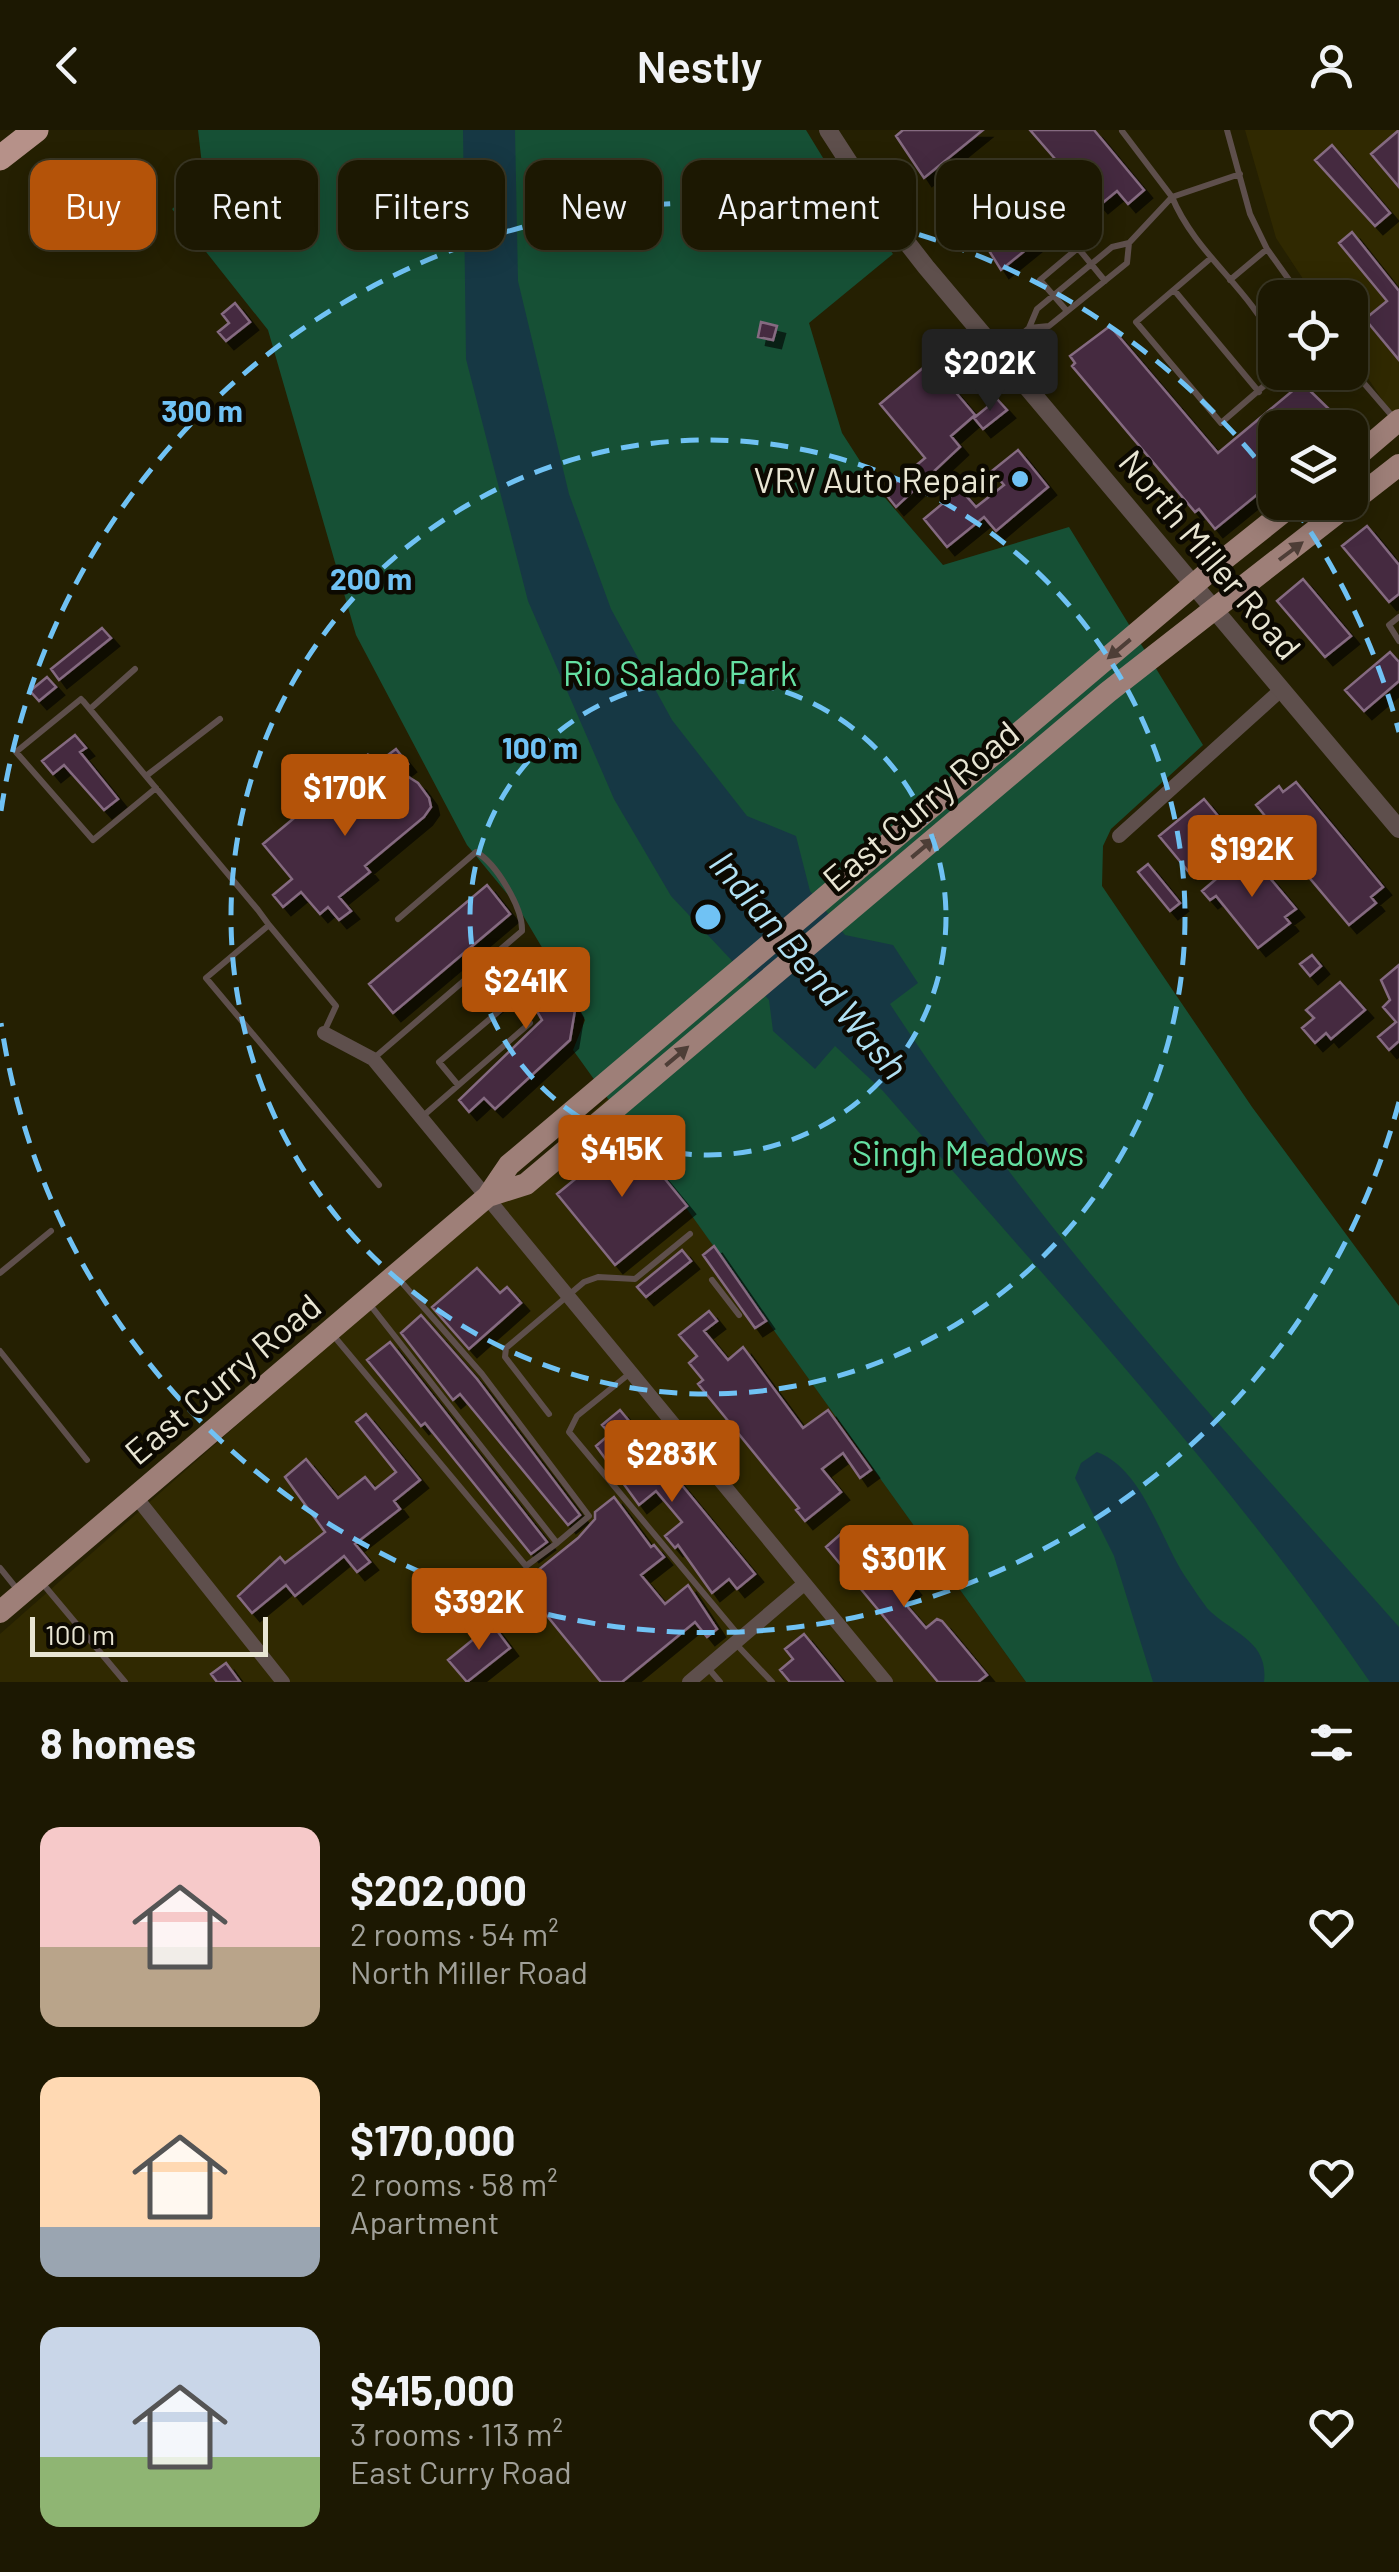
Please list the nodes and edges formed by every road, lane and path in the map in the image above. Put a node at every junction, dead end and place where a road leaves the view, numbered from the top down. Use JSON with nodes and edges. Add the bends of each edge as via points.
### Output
{"nodes":[{"id":1,"x":36,"y":130,"type":"edge"},
{"id":2,"x":828,"y":130,"type":"edge"},
{"id":3,"x":1122,"y":130,"type":"edge"},
{"id":4,"x":1227,"y":130,"type":"edge"},
{"id":5,"x":0,"y":158,"type":"edge"},
{"id":6,"x":1240,"y":174,"type":"junction"},
{"id":7,"x":1172,"y":197,"type":"junction"},
{"id":8,"x":1129,"y":242,"type":"junction"},
{"id":9,"x":1267,"y":249,"type":"junction"},
{"id":10,"x":1211,"y":258,"type":"junction"},
{"id":11,"x":1090,"y":264,"type":"junction"},
{"id":12,"x":1230,"y":280,"type":"junction"},
{"id":13,"x":1289,"y":280,"type":"edge"},
{"id":14,"x":1105,"y":281,"type":"junction"},
{"id":15,"x":1174,"y":290,"type":"junction"},
{"id":16,"x":1054,"y":295,"type":"junction"},
{"id":17,"x":1067,"y":311,"type":"junction"},
{"id":18,"x":1258,"y":313,"type":"edge"},
{"id":19,"x":1028,"y":328,"type":"junction"},
{"id":20,"x":1000,"y":353,"type":"junction"},
{"id":21,"x":1368,"y":387,"type":"edge"},
{"id":22,"x":1260,"y":392,"type":"joint"},
{"id":23,"x":1398,"y":421,"type":"edge"},
{"id":24,"x":1368,"y":447,"type":"edge"},
{"id":25,"x":1399,"y":465,"type":"edge"},
{"id":26,"x":1274,"y":520,"type":"edge"},
{"id":27,"x":1193,"y":585,"type":"junction"},
{"id":28,"x":1214,"y":610,"type":"junction"},
{"id":29,"x":1399,"y":617,"type":"edge"},
{"id":30,"x":1399,"y":641,"type":"edge"},
{"id":31,"x":135,"y":669,"type":"dead end"},
{"id":32,"x":1282,"y":689,"type":"junction"},
{"id":33,"x":90,"y":709,"type":"junction"},
{"id":34,"x":220,"y":719,"type":"dead end"},
{"id":35,"x":146,"y":776,"type":"junction"},
{"id":36,"x":156,"y":788,"type":"junction"},
{"id":37,"x":1399,"y":829,"type":"edge"},
{"id":38,"x":1119,"y":836,"type":"dead end"},
{"id":39,"x":398,"y":918,"type":"dead end"},
{"id":40,"x":269,"y":926,"type":"junction"},
{"id":41,"x":324,"y":1033,"type":"joint"},
{"id":42,"x":372,"y":1058,"type":"junction"},
{"id":43,"x":458,"y":1085,"type":"junction"},
{"id":44,"x":422,"y":1117,"type":"junction"},
{"id":45,"x":379,"y":1185,"type":"dead end"},
{"id":46,"x":488,"y":1196,"type":"junction"},
{"id":47,"x":51,"y":1231,"type":"dead end"},
{"id":48,"x":690,"y":1234,"type":"dead end"},
{"id":49,"x":0,"y":1273,"type":"edge"},
{"id":50,"x":396,"y":1276,"type":"junction"},
{"id":51,"x":712,"y":1280,"type":"dead end"},
{"id":52,"x":570,"y":1296,"type":"junction"},
{"id":53,"x":367,"y":1301,"type":"junction"},
{"id":54,"x":739,"y":1315,"type":"dead end"},
{"id":55,"x":331,"y":1332,"type":"junction"},
{"id":56,"x":0,"y":1351,"type":"edge"},
{"id":57,"x":632,"y":1372,"type":"junction"},
{"id":58,"x":549,"y":1414,"type":"dead end"},
{"id":59,"x":87,"y":1460,"type":"dead end"},
{"id":60,"x":136,"y":1497,"type":"junction"},
{"id":61,"x":557,"y":1542,"type":"junction"},
{"id":62,"x":0,"y":1568,"type":"edge"},
{"id":63,"x":804,"y":1584,"type":"junction"},
{"id":64,"x":30,"y":1586,"type":"junction"},
{"id":65,"x":0,"y":1612,"type":"edge"},
{"id":66,"x":738,"y":1640,"type":"junction"},
{"id":67,"x":707,"y":1666,"type":"junction"},
{"id":68,"x":125,"y":1682,"type":"edge"},
{"id":69,"x":283,"y":1682,"type":"edge"},
{"id":70,"x":689,"y":1682,"type":"edge"},
{"id":71,"x":720,"y":1682,"type":"edge"},
{"id":72,"x":772,"y":1682,"type":"edge"},
{"id":73,"x":886,"y":1682,"type":"edge"}],
"edges":[{"from":1,"to":5,"type":"highway"},
{"from":2,"to":20,"type":"street","name":"North Miller Road","via":[[870,195]]},
{"from":3,"to":7,"type":"lane"},
{"from":4,"to":6,"type":"lane"},
{"from":6,"to":7,"type":"lane"},
{"from":6,"to":9,"type":"lane"},
{"from":7,"to":8,"type":"lane"},
{"from":7,"to":10,"type":"lane"},
{"from":8,"to":11,"type":"lane"},
{"from":8,"to":14,"type":"lane","via":[[1127,263]]},
{"from":9,"to":12,"type":"lane"},
{"from":9,"to":13,"type":"lane"},
{"from":10,"to":12,"type":"lane"},
{"from":10,"to":15,"type":"lane"},
{"from":11,"to":14,"type":"lane"},
{"from":11,"to":16,"type":"lane"},
{"from":11,"to":16,"type":"lane","via":[[1078,248],[1040,280]]},
{"from":12,"to":18,"type":"lane"},
{"from":14,"to":17,"type":"lane"},
{"from":15,"to":22,"type":"lane"},
{"from":15,"to":22,"type":"lane","via":[[1136,322],[1222,423]]},
{"from":16,"to":17,"type":"lane"},
{"from":16,"to":19,"type":"lane"},
{"from":17,"to":19,"type":"lane","via":[[1049,326]]},
{"from":19,"to":20,"type":"lane"},
{"from":20,"to":27,"type":"street","name":"North Miller Road"},
{"from":21,"to":23,"type":"lane"},
{"from":23,"to":24,"type":"main road"},
{"from":28,"to":25,"type":"main road","name":"East Curry Road","one_way":true},
{"from":26,"to":27,"type":"main road","name":"East Curry Road"},
{"from":27,"to":28,"type":"street","name":"North Miller Road"},
{"from":27,"to":46,"type":"main road","name":"East Curry Road","one_way":true,"via":[[509,1165]]},
{"from":28,"to":32,"type":"street","name":"North Miller Road"},
{"from":46,"to":28,"type":"main road","name":"East Curry Road","one_way":true,"via":[[526,1184]]},
{"from":29,"to":30,"type":"lane","via":[[1389,626]]},
{"from":31,"to":33,"type":"lane"},
{"from":32,"to":37,"type":"street","name":"North Miller Road"},
{"from":32,"to":38,"type":"street"},
{"from":33,"to":35,"type":"lane"},
{"from":33,"to":36,"type":"lane","via":[[78,699],[18,748],[17,756],[93,840]]},
{"from":34,"to":35,"type":"lane"},
{"from":35,"to":36,"type":"lane"},
{"from":36,"to":40,"type":"lane"},
{"from":39,"to":42,"type":"lane","via":[[476,852],[505,886],[522,931]]},
{"from":40,"to":41,"type":"lane","via":[[336,1006]]},
{"from":40,"to":45,"type":"lane","via":[[206,978]]},
{"from":41,"to":42,"type":"street"},
{"from":42,"to":44,"type":"street"},
{"from":43,"to":43,"type":"lane","via":[[530,1024],[512,1001],[439,1062]]},
{"from":43,"to":44,"type":"lane"},
{"from":44,"to":46,"type":"street"},
{"from":46,"to":50,"type":"main road","name":"East Curry Road"},
{"from":46,"to":52,"type":"street"},
{"from":47,"to":49,"type":"lane"},
{"from":48,"to":52,"type":"lane","via":[[635,1279],[598,1277]]},
{"from":50,"to":53,"type":"main road","name":"East Curry Road"},
{"from":50,"to":61,"type":"lane","via":[[482,1374],[589,1516]]},
{"from":51,"to":54,"type":"lane"},
{"from":52,"to":57,"type":"street"},
{"from":52,"to":58,"type":"lane","via":[[506,1348]]},
{"from":53,"to":55,"type":"main road","name":"East Curry Road"},
{"from":53,"to":61,"type":"lane"},
{"from":55,"to":60,"type":"main road","name":"East Curry Road"},
{"from":55,"to":61,"type":"lane","via":[[526,1566]]},
{"from":56,"to":59,"type":"lane"},
{"from":57,"to":63,"type":"street"},
{"from":57,"to":66,"type":"lane","via":[[577,1416],[569,1432]]},
{"from":60,"to":64,"type":"main road","name":"East Curry Road"},
{"from":60,"to":69,"type":"street"},
{"from":62,"to":64,"type":"lane"},
{"from":63,"to":66,"type":"street"},
{"from":63,"to":73,"type":"street"},
{"from":64,"to":65,"type":"main road","name":"East Curry Road"},
{"from":64,"to":68,"type":"lane"},
{"from":66,"to":67,"type":"street"},
{"from":66,"to":72,"type":"lane"},
{"from":67,"to":70,"type":"street"},
{"from":67,"to":71,"type":"lane"}]}
